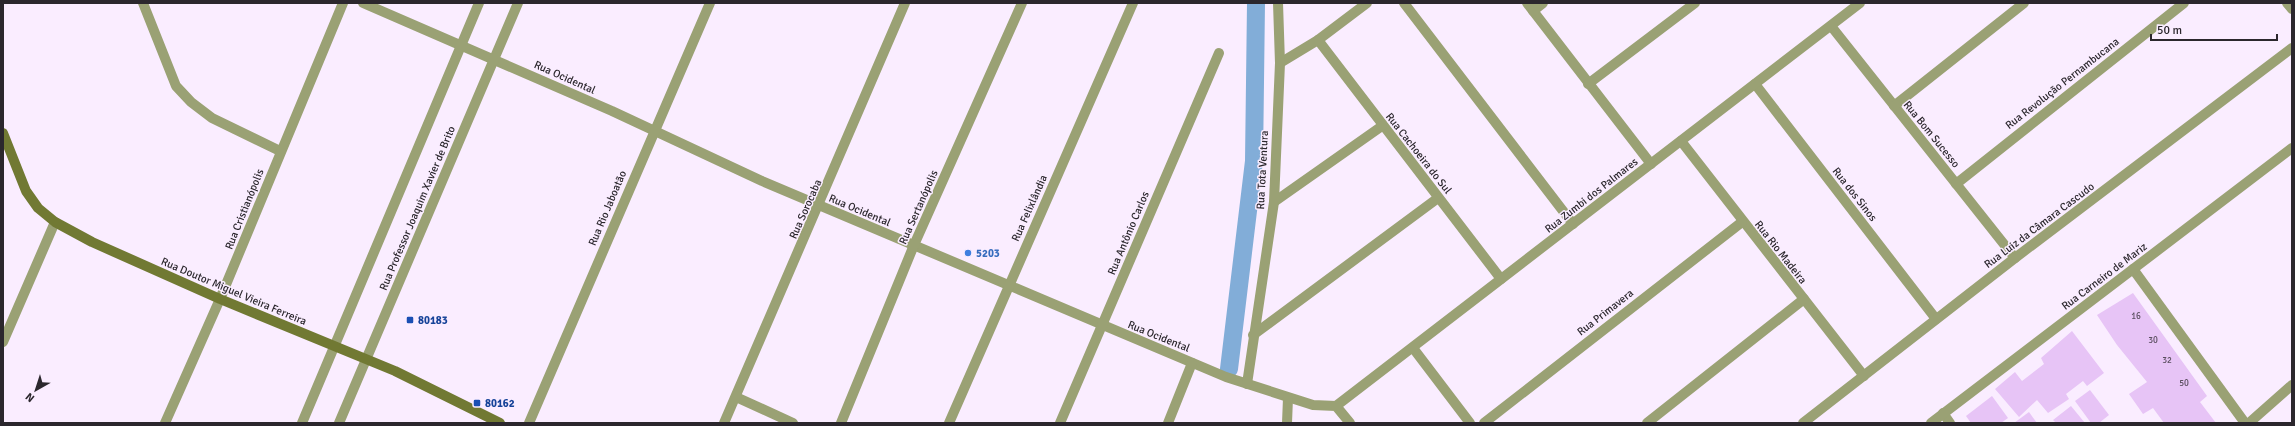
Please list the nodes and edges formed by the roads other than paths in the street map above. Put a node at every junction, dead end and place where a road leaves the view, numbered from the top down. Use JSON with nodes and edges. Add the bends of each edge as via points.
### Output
{"nodes":[{"id":1,"x":143,"y":3,"type":"edge"},
{"id":2,"x":344,"y":3,"type":"edge"},
{"id":3,"x":363,"y":3,"type":"edge"},
{"id":4,"x":479,"y":3,"type":"edge"},
{"id":5,"x":518,"y":3,"type":"edge"},
{"id":6,"x":710,"y":3,"type":"edge"},
{"id":7,"x":905,"y":3,"type":"edge"},
{"id":8,"x":1022,"y":3,"type":"edge"},
{"id":9,"x":1133,"y":3,"type":"edge"},
{"id":10,"x":1278,"y":3,"type":"edge"},
{"id":11,"x":1367,"y":3,"type":"edge"},
{"id":12,"x":1404,"y":3,"type":"edge"},
{"id":13,"x":1543,"y":3,"type":"edge"},
{"id":14,"x":1694,"y":3,"type":"edge"},
{"id":15,"x":1860,"y":3,"type":"edge"},
{"id":16,"x":2024,"y":3,"type":"edge"},
{"id":17,"x":2184,"y":3,"type":"edge"},
{"id":18,"x":2287,"y":3,"type":"edge"},
{"id":19,"x":1530,"y":7,"type":"edge"},
{"id":20,"x":2292,"y":10,"type":"edge"},
{"id":21,"x":1831,"y":26,"type":"junction"},
{"id":22,"x":1318,"y":40,"type":"junction"},
{"id":23,"x":460,"y":43,"type":"junction"},
{"id":24,"x":2292,"y":48,"type":"edge"},
{"id":25,"x":1219,"y":53,"type":"dead end"},
{"id":26,"x":493,"y":58,"type":"junction"},
{"id":27,"x":1280,"y":63,"type":"junction"},
{"id":28,"x":1588,"y":84,"type":"junction"},
{"id":29,"x":1755,"y":84,"type":"junction"},
{"id":30,"x":1894,"y":106,"type":"junction"},
{"id":31,"x":1382,"y":126,"type":"junction"},
{"id":32,"x":654,"y":130,"type":"junction"},
{"id":33,"x":3,"y":133,"type":"edge"},
{"id":34,"x":1681,"y":141,"type":"junction"},
{"id":35,"x":2292,"y":148,"type":"edge"},
{"id":36,"x":280,"y":151,"type":"junction"},
{"id":37,"x":1651,"y":164,"type":"junction"},
{"id":38,"x":1956,"y":184,"type":"junction"},
{"id":39,"x":1438,"y":198,"type":"junction"},
{"id":40,"x":1274,"y":202,"type":"junction"},
{"id":41,"x":819,"y":206,"type":"junction"},
{"id":42,"x":55,"y":222,"type":"junction"},
{"id":43,"x":1742,"y":222,"type":"junction"},
{"id":44,"x":1573,"y":224,"type":"junction"},
{"id":45,"x":914,"y":245,"type":"junction"},
{"id":46,"x":2015,"y":258,"type":"junction"},
{"id":47,"x":2133,"y":269,"type":"junction"},
{"id":48,"x":1501,"y":279,"type":"junction"},
{"id":49,"x":1008,"y":285,"type":"junction"},
{"id":50,"x":220,"y":299,"type":"junction"},
{"id":51,"x":1804,"y":300,"type":"junction"},
{"id":52,"x":1936,"y":319,"type":"junction"},
{"id":53,"x":1101,"y":325,"type":"junction"},
{"id":54,"x":1253,"y":335,"type":"junction"},
{"id":55,"x":3,"y":342,"type":"edge"},
{"id":56,"x":335,"y":348,"type":"junction"},
{"id":57,"x":1413,"y":348,"type":"junction"},
{"id":58,"x":366,"y":359,"type":"junction"},
{"id":59,"x":1192,"y":363,"type":"junction"},
{"id":60,"x":1864,"y":376,"type":"junction"},
{"id":61,"x":1247,"y":384,"type":"junction"},
{"id":62,"x":2292,"y":385,"type":"edge"},
{"id":63,"x":736,"y":397,"type":"junction"},
{"id":64,"x":1288,"y":398,"type":"junction"},
{"id":65,"x":1336,"y":406,"type":"junction"},
{"id":66,"x":1943,"y":413,"type":"junction"},
{"id":67,"x":165,"y":423,"type":"edge"},
{"id":68,"x":302,"y":423,"type":"edge"},
{"id":69,"x":339,"y":423,"type":"edge"},
{"id":70,"x":500,"y":423,"type":"edge"},
{"id":71,"x":529,"y":423,"type":"edge"},
{"id":72,"x":724,"y":423,"type":"edge"},
{"id":73,"x":793,"y":423,"type":"edge"},
{"id":74,"x":841,"y":423,"type":"edge"},
{"id":75,"x":949,"y":423,"type":"edge"},
{"id":76,"x":1060,"y":423,"type":"edge"},
{"id":77,"x":1168,"y":423,"type":"edge"},
{"id":78,"x":1287,"y":423,"type":"edge"},
{"id":79,"x":1350,"y":423,"type":"edge"},
{"id":80,"x":1470,"y":423,"type":"edge"},
{"id":81,"x":1484,"y":423,"type":"edge"},
{"id":82,"x":1647,"y":423,"type":"edge"},
{"id":83,"x":1803,"y":423,"type":"edge"},
{"id":84,"x":1931,"y":423,"type":"edge"},
{"id":85,"x":1950,"y":423,"type":"edge"},
{"id":86,"x":2245,"y":423,"type":"edge"},
{"id":87,"x":2249,"y":423,"type":"edge"}],
"edges":[{"from":1,"to":36,"type":"street","via":[[176,86],[212,118]]},
{"from":2,"to":36,"type":"street","name":"Rua Cristianópolis"},
{"from":3,"to":23,"type":"street","name":"Rua Ocidental"},
{"from":4,"to":23,"type":"street","name":"Rua Professor Joaquim Xavier de Brito"},
{"from":5,"to":26,"type":"street","name":"Rua Professor Joaquim Xavier de Brito"},
{"from":6,"to":32,"type":"street","name":"Rua Rio Jaboatão"},
{"from":7,"to":41,"type":"street","name":"Rua Sorocaba"},
{"from":8,"to":45,"type":"street","name":"Rua Sertanópolis"},
{"from":9,"to":49,"type":"street","name":"Rua Felixlândia"},
{"from":10,"to":27,"type":"street","name":"Rua Tota Ventura"},
{"from":11,"to":22,"type":"street"},
{"from":12,"to":44,"type":"street"},
{"from":13,"to":19,"type":"street"},
{"from":14,"to":28,"type":"street"},
{"from":15,"to":21,"type":"street","name":"Rua Zumbi dos Palmares"},
{"from":16,"to":30,"type":"street"},
{"from":17,"to":38,"type":"street","name":"Rua Revolução Pernambucana"},
{"from":18,"to":20,"type":"street"},
{"from":19,"to":28,"type":"street"},
{"from":21,"to":29,"type":"street","name":"Rua Zumbi dos Palmares"},
{"from":21,"to":30,"type":"street","name":"Rua Bom Sucesso"},
{"from":22,"to":27,"type":"street"},
{"from":22,"to":31,"type":"street","name":"Rua Cachoeira do Sul"},
{"from":23,"to":26,"type":"street","name":"Rua Ocidental"},
{"from":23,"to":56,"type":"street","name":"Rua Professor Joaquim Xavier de Brito"},
{"from":24,"to":46,"type":"street","name":"Rua Luiz da Câmara Cascudo"},
{"from":25,"to":53,"type":"street","name":"Rua Antônio Carlos"},
{"from":26,"to":32,"type":"street","name":"Rua Ocidental"},
{"from":26,"to":58,"type":"street","name":"Rua Professor Joaquim Xavier de Brito"},
{"from":27,"to":40,"type":"street","name":"Rua Tota Ventura"},
{"from":28,"to":37,"type":"street"},
{"from":29,"to":34,"type":"street","name":"Rua Zumbi dos Palmares"},
{"from":29,"to":52,"type":"street","name":"Rua dos Sinos"},
{"from":30,"to":38,"type":"street","name":"Rua Bom Sucesso"},
{"from":31,"to":39,"type":"street","name":"Rua Cachoeira do Sul"},
{"from":31,"to":40,"type":"street"},
{"from":32,"to":41,"type":"street","name":"Rua Ocidental"},
{"from":32,"to":71,"type":"street","name":"Rua Rio Jaboatão"},
{"from":33,"to":42,"type":"main road","name":"Rua Doutor Miguel Vieira Ferreira","via":[[26,191],[38,208]]},
{"from":34,"to":37,"type":"street","name":"Rua Zumbi dos Palmares"},
{"from":34,"to":43,"type":"street","name":"Rua Rio Madeira"},
{"from":35,"to":47,"type":"street","name":"Rua Carneiro de Mariz"},
{"from":36,"to":50,"type":"street","name":"Rua Cristianópolis"},
{"from":37,"to":44,"type":"street","name":"Rua Zumbi dos Palmares"},
{"from":38,"to":46,"type":"street","name":"Rua Bom Sucesso"},
{"from":39,"to":48,"type":"street","name":"Rua Cachoeira do Sul"},
{"from":39,"to":54,"type":"street"},
{"from":40,"to":54,"type":"street","name":"Rua Tota Ventura"},
{"from":41,"to":45,"type":"street","name":"Rua Ocidental"},
{"from":41,"to":63,"type":"street","name":"Rua Sorocaba"},
{"from":42,"to":50,"type":"main road","name":"Rua Doutor Miguel Vieira Ferreira","via":[[92,242]]},
{"from":42,"to":55,"type":"street"},
{"from":43,"to":51,"type":"street","name":"Rua Rio Madeira"},
{"from":43,"to":81,"type":"street","name":"Rua Primavera"},
{"from":44,"to":48,"type":"street","name":"Rua Zumbi dos Palmares"},
{"from":45,"to":49,"type":"street","name":"Rua Ocidental"},
{"from":45,"to":74,"type":"street","name":"Rua Sertanópolis"},
{"from":46,"to":52,"type":"street","name":"Rua Luiz da Câmara Cascudo"},
{"from":47,"to":66,"type":"street","name":"Rua Carneiro de Mariz"},
{"from":47,"to":86,"type":"street"},
{"from":48,"to":57,"type":"street","name":"Rua Zumbi dos Palmares"},
{"from":49,"to":53,"type":"street","name":"Rua Ocidental"},
{"from":49,"to":75,"type":"street","name":"Rua Felixlândia"},
{"from":50,"to":56,"type":"main road","name":"Rua Doutor Miguel Vieira Ferreira"},
{"from":50,"to":67,"type":"street","name":"Rua Cristianópolis"},
{"from":51,"to":60,"type":"street","name":"Rua Rio Madeira"},
{"from":51,"to":82,"type":"street"},
{"from":52,"to":60,"type":"street","name":"Rua Luiz da Câmara Cascudo"},
{"from":53,"to":59,"type":"street","name":"Rua Ocidental"},
{"from":53,"to":76,"type":"street","name":"Rua Antônio Carlos"},
{"from":54,"to":61,"type":"street","name":"Rua Tota Ventura"},
{"from":56,"to":58,"type":"main road","name":"Rua Doutor Miguel Vieira Ferreira"},
{"from":56,"to":68,"type":"street","name":"Rua Professor Joaquim Xavier de Brito"},
{"from":57,"to":65,"type":"street","name":"Rua Zumbi dos Palmares"},
{"from":57,"to":80,"type":"street"},
{"from":58,"to":69,"type":"street","name":"Rua Professor Joaquim Xavier de Brito"},
{"from":58,"to":70,"type":"main road","name":"Rua Doutor Miguel Vieira Ferreira"},
{"from":59,"to":61,"type":"street","name":"Rua Ocidental"},
{"from":59,"to":77,"type":"street"},
{"from":60,"to":83,"type":"street","name":"Rua Luiz da Câmara Cascudo"},
{"from":61,"to":64,"type":"street","name":"Rua Ocidental"},
{"from":62,"to":87,"type":"street"},
{"from":63,"to":72,"type":"street","name":"Rua Sorocaba"},
{"from":63,"to":73,"type":"street"},
{"from":64,"to":65,"type":"street","name":"Rua Ocidental","via":[[1313,405]]},
{"from":64,"to":78,"type":"street"},
{"from":65,"to":79,"type":"street"},
{"from":66,"to":84,"type":"street","name":"Rua Carneiro de Mariz"},
{"from":66,"to":85,"type":"street"}]}
